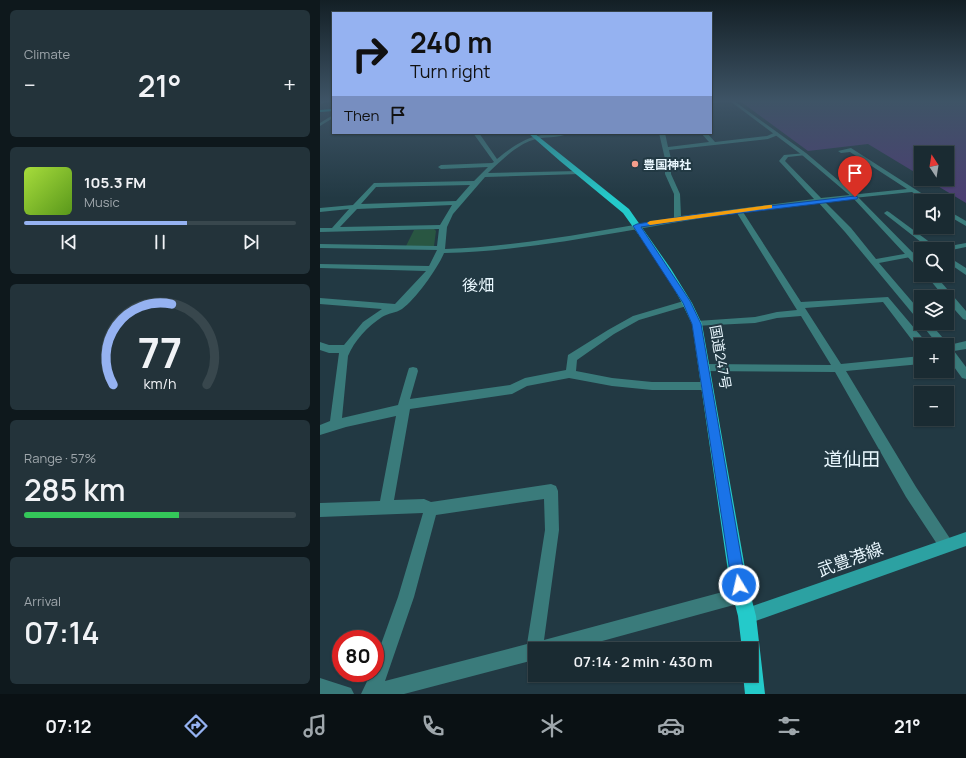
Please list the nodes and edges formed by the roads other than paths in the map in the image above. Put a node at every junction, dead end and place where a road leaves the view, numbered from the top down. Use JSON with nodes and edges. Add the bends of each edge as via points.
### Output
{"nodes":[{"id":1,"x":477,"y":134,"type":"edge"},
{"id":2,"x":555,"y":134,"type":"edge"},
{"id":3,"x":662,"y":134,"type":"edge"},
{"id":4,"x":705,"y":134,"type":"edge"},
{"id":5,"x":776,"y":134,"type":"joint"},
{"id":6,"x":534,"y":136,"type":"edge"},
{"id":7,"x":713,"y":143,"type":"junction"},
{"id":8,"x":665,"y":149,"type":"junction"},
{"id":9,"x":841,"y":151,"type":"dead end"},
{"id":10,"x":804,"y":154,"type":"junction"},
{"id":11,"x":495,"y":163,"type":"junction"},
{"id":12,"x":442,"y":167,"type":"dead end"},
{"id":13,"x":578,"y":173,"type":"junction"},
{"id":14,"x":485,"y":175,"type":"junction"},
{"id":15,"x":477,"y":183,"type":"junction"},
{"id":16,"x":913,"y":190,"type":"junction"},
{"id":17,"x":919,"y":194,"type":"edge"},
{"id":18,"x":855,"y":197,"type":"junction"},
{"id":19,"x":820,"y":200,"type":"junction"},
{"id":20,"x":458,"y":203,"type":"junction"},
{"id":21,"x":355,"y":207,"type":"junction"},
{"id":22,"x":320,"y":210,"type":"edge"},
{"id":23,"x":739,"y":211,"type":"junction"},
{"id":24,"x":887,"y":214,"type":"dead end"},
{"id":25,"x":954,"y":216,"type":"edge"},
{"id":26,"x":678,"y":219,"type":"junction"},
{"id":27,"x":966,"y":224,"type":"edge"},
{"id":28,"x":637,"y":226,"type":"junction"},
{"id":29,"x":443,"y":227,"type":"junction"},
{"id":30,"x":335,"y":229,"type":"junction"},
{"id":31,"x":320,"y":230,"type":"edge"},
{"id":32,"x":925,"y":242,"type":"edge"},
{"id":33,"x":966,"y":245,"type":"edge"},
{"id":34,"x":320,"y":246,"type":"edge"},
{"id":35,"x":954,"y":247,"type":"edge"},
{"id":36,"x":441,"y":249,"type":"junction"},
{"id":37,"x":914,"y":254,"type":"edge"},
{"id":38,"x":910,"y":255,"type":"junction"},
{"id":39,"x":914,"y":259,"type":"edge"},
{"id":40,"x":873,"y":262,"type":"junction"},
{"id":41,"x":954,"y":263,"type":"edge"},
{"id":42,"x":320,"y":266,"type":"edge"},
{"id":43,"x":432,"y":269,"type":"junction"},
{"id":44,"x":966,"y":272,"type":"edge"},
{"id":45,"x":936,"y":282,"type":"edge"},
{"id":46,"x":320,"y":301,"type":"edge"},
{"id":47,"x":687,"y":303,"type":"junction"},
{"id":48,"x":398,"y":307,"type":"junction"},
{"id":49,"x":801,"y":309,"type":"junction"},
{"id":50,"x":914,"y":310,"type":"edge"},
{"id":51,"x":966,"y":317,"type":"edge"},
{"id":52,"x":696,"y":324,"type":"junction"},
{"id":53,"x":931,"y":330,"type":"edge"},
{"id":54,"x":916,"y":338,"type":"edge"},
{"id":55,"x":938,"y":338,"type":"edge"},
{"id":56,"x":966,"y":345,"type":"edge"},
{"id":57,"x":320,"y":346,"type":"edge"},
{"id":58,"x":345,"y":349,"type":"junction"},
{"id":59,"x":914,"y":361,"type":"edge"},
{"id":60,"x":837,"y":367,"type":"junction"},
{"id":61,"x":704,"y":368,"type":"junction"},
{"id":62,"x":413,"y":371,"type":"dead end"},
{"id":63,"x":569,"y":374,"type":"junction"},
{"id":64,"x":966,"y":375,"type":"edge"},
{"id":65,"x":707,"y":386,"type":"junction"},
{"id":66,"x":404,"y":407,"type":"junction"},
{"id":67,"x":336,"y":424,"type":"junction"},
{"id":68,"x":320,"y":430,"type":"edge"},
{"id":69,"x":386,"y":508,"type":"junction"},
{"id":70,"x":431,"y":509,"type":"junction"},
{"id":71,"x":320,"y":510,"type":"edge"},
{"id":72,"x":966,"y":539,"type":"edge"},
{"id":73,"x":946,"y":545,"type":"junction"},
{"id":74,"x":741,"y":595,"type":"junction"},
{"id":75,"x":747,"y":616,"type":"junction"},
{"id":76,"x":538,"y":642,"type":"edge"},
{"id":77,"x":567,"y":642,"type":"edge"},
{"id":78,"x":749,"y":642,"type":"edge"},
{"id":79,"x":528,"y":652,"type":"edge"},
{"id":80,"x":754,"y":682,"type":"edge"},
{"id":81,"x":320,"y":687,"type":"edge"},
{"id":82,"x":345,"y":694,"type":"edge"},
{"id":83,"x":371,"y":694,"type":"edge"},
{"id":84,"x":755,"y":694,"type":"edge"}],
"edges":[{"from":1,"to":11,"type":"street"},
{"from":2,"to":6,"type":"street"},
{"from":3,"to":8,"type":"street"},
{"from":4,"to":7,"type":"street"},
{"from":5,"to":7,"type":"street"},
{"from":5,"to":10,"type":"street"},
{"from":6,"to":11,"type":"street"},
{"from":6,"to":13,"type":"highway","name":"国道247号"},
{"from":7,"to":8,"type":"street"},
{"from":8,"to":26,"type":"street","via":[[668,174],[676,194]]},
{"from":9,"to":16,"type":"street","via":[[851,150]]},
{"from":10,"to":18,"type":"street"},
{"from":10,"to":19,"type":"street","via":[[786,156],[782,161]]},
{"from":11,"to":12,"type":"street"},
{"from":11,"to":14,"type":"street"},
{"from":13,"to":14,"type":"street"},
{"from":13,"to":28,"type":"highway","name":"国道247号","via":[[619,204]]},
{"from":14,"to":15,"type":"street"},
{"from":15,"to":20,"type":"street"},
{"from":15,"to":21,"type":"street","via":[[374,185]]},
{"from":16,"to":17,"type":"street"},
{"from":16,"to":18,"type":"street"},
{"from":18,"to":19,"type":"street"},
{"from":18,"to":38,"type":"street"},
{"from":19,"to":23,"type":"street"},
{"from":19,"to":40,"type":"street"},
{"from":20,"to":21,"type":"street"},
{"from":20,"to":29,"type":"street"},
{"from":21,"to":22,"type":"street"},
{"from":21,"to":30,"type":"street"},
{"from":23,"to":26,"type":"street"},
{"from":23,"to":49,"type":"street"},
{"from":24,"to":32,"type":"street"},
{"from":25,"to":27,"type":"street"},
{"from":26,"to":28,"type":"street"},
{"from":28,"to":36,"type":"street","via":[[577,237],[476,250]]},
{"from":28,"to":47,"type":"highway","name":"国道247号"},
{"from":29,"to":30,"type":"street"},
{"from":29,"to":36,"type":"street"},
{"from":30,"to":31,"type":"street"},
{"from":33,"to":35,"type":"street"},
{"from":34,"to":36,"type":"street"},
{"from":36,"to":43,"type":"street"},
{"from":37,"to":38,"type":"street"},
{"from":38,"to":39,"type":"street"},
{"from":38,"to":40,"type":"street"},
{"from":40,"to":50,"type":"street"},
{"from":41,"to":44,"type":"street"},
{"from":42,"to":43,"type":"street"},
{"from":43,"to":48,"type":"street"},
{"from":45,"to":51,"type":"street"},
{"from":46,"to":48,"type":"street"},
{"from":47,"to":52,"type":"highway","name":"国道247号"},
{"from":47,"to":63,"type":"street","via":[[636,318],[612,332],[572,358]]},
{"from":48,"to":58,"type":"street","via":[[382,312],[356,335]]},
{"from":49,"to":52,"type":"street","via":[[755,320]]},
{"from":49,"to":54,"type":"street","via":[[885,299]]},
{"from":49,"to":60,"type":"street"},
{"from":52,"to":61,"type":"highway","name":"国道247号"},
{"from":53,"to":55,"type":"street"},
{"from":56,"to":64,"type":"street","via":[[947,349]]},
{"from":57,"to":58,"type":"street","via":[[334,350]]},
{"from":58,"to":67,"type":"street"},
{"from":59,"to":60,"type":"street"},
{"from":60,"to":61,"type":"street"},
{"from":60,"to":73,"type":"street","via":[[911,492]]},
{"from":61,"to":65,"type":"highway","name":"国道247号"},
{"from":62,"to":66,"type":"street"},
{"from":63,"to":65,"type":"street","via":[[652,386]]},
{"from":63,"to":66,"type":"street","via":[[525,382],[512,390],[413,403]]},
{"from":65,"to":74,"type":"highway","name":"国道247号"},
{"from":66,"to":67,"type":"street"},
{"from":66,"to":69,"type":"street"},
{"from":67,"to":68,"type":"street"},
{"from":69,"to":70,"type":"street","via":[[424,506]]},
{"from":69,"to":71,"type":"street"},
{"from":70,"to":76,"type":"street","via":[[551,491],[552,530]]},
{"from":70,"to":83,"type":"street","via":[[406,597]]},
{"from":72,"to":73,"type":"main road","name":"武豊港線"},
{"from":73,"to":75,"type":"main road","name":"武豊港線"},
{"from":74,"to":75,"type":"highway","name":"国道247号"},
{"from":74,"to":77,"type":"street"},
{"from":75,"to":78,"type":"highway","name":"国道247号"},
{"from":79,"to":83,"type":"street"},
{"from":80,"to":84,"type":"highway"},
{"from":81,"to":82,"type":"street"}]}
